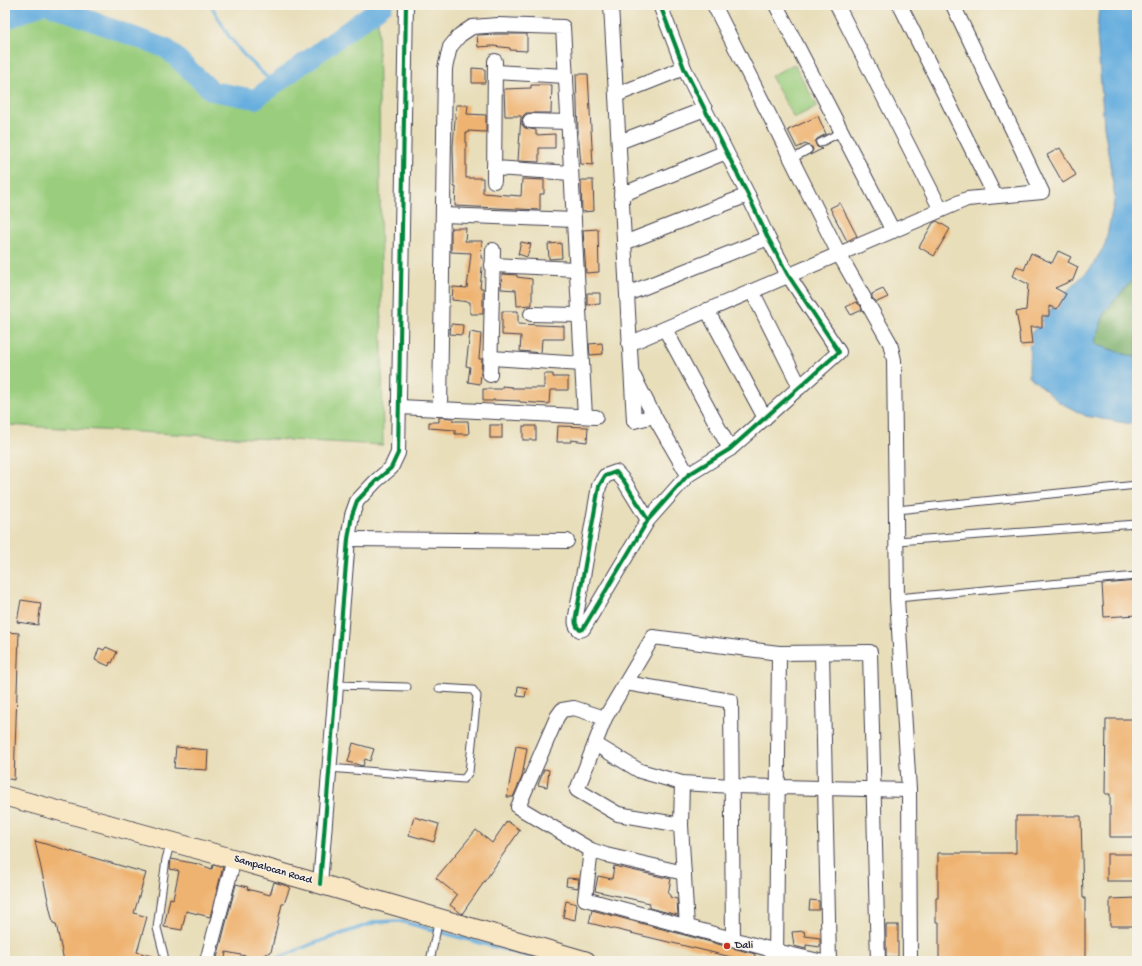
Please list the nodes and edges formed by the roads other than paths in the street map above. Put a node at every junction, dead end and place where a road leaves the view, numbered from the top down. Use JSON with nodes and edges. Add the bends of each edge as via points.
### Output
{"nodes":[{"id":1,"x":406,"y":5,"type":"edge"},
{"id":2,"x":612,"y":5,"type":"edge"},
{"id":3,"x":660,"y":5,"type":"edge"},
{"id":4,"x":714,"y":5,"type":"edge"},
{"id":5,"x":776,"y":5,"type":"edge"},
{"id":6,"x":837,"y":5,"type":"edge"},
{"id":7,"x":900,"y":5,"type":"edge"},
{"id":8,"x":953,"y":5,"type":"edge"},
{"id":9,"x":684,"y":68,"type":"junction"},
{"id":10,"x":566,"y":76,"type":"junction"},
{"id":11,"x":616,"y":95,"type":"junction"},
{"id":12,"x":704,"y":109,"type":"junction"},
{"id":13,"x":530,"y":121,"type":"dead end"},
{"id":14,"x":568,"y":122,"type":"junction"},
{"id":15,"x":841,"y":132,"type":"junction"},
{"id":16,"x":619,"y":142,"type":"junction"},
{"id":17,"x":820,"y":143,"type":"dead end"},
{"id":18,"x":808,"y":150,"type":"dead end"},
{"id":19,"x":726,"y":152,"type":"junction"},
{"id":20,"x":792,"y":159,"type":"junction"},
{"id":21,"x":571,"y":173,"type":"junction"},
{"id":22,"x":622,"y":195,"type":"junction"},
{"id":23,"x":748,"y":195,"type":"junction"},
{"id":24,"x":995,"y":196,"type":"junction"},
{"id":25,"x":941,"y":210,"type":"junction"},
{"id":26,"x":443,"y":215,"type":"junction"},
{"id":27,"x":574,"y":220,"type":"junction"},
{"id":28,"x":893,"y":231,"type":"junction"},
{"id":29,"x":768,"y":238,"type":"junction"},
{"id":30,"x":624,"y":243,"type":"junction"},
{"id":31,"x":493,"y":250,"type":"dead end"},
{"id":32,"x":839,"y":254,"type":"junction"},
{"id":33,"x":492,"y":265,"type":"junction"},
{"id":34,"x":576,"y":269,"type":"junction"},
{"id":35,"x":788,"y":275,"type":"junction"},
{"id":36,"x":752,"y":291,"type":"junction"},
{"id":37,"x":627,"y":294,"type":"junction"},
{"id":38,"x":707,"y":310,"type":"junction"},
{"id":39,"x":531,"y":314,"type":"dead end"},
{"id":40,"x":579,"y":315,"type":"junction"},
{"id":41,"x":665,"y":329,"type":"junction"},
{"id":42,"x":629,"y":344,"type":"junction"},
{"id":43,"x":491,"y":358,"type":"junction"},
{"id":44,"x":582,"y":364,"type":"junction"},
{"id":45,"x":631,"y":372,"type":"junction"},
{"id":46,"x":490,"y":375,"type":"dead end"},
{"id":47,"x":800,"y":387,"type":"junction"},
{"id":48,"x":400,"y":407,"type":"junction"},
{"id":49,"x":440,"y":409,"type":"junction"},
{"id":50,"x":654,"y":416,"type":"junction"},
{"id":51,"x":765,"y":418,"type":"junction"},
{"id":52,"x":730,"y":449,"type":"junction"},
{"id":53,"x":688,"y":475,"type":"junction"},
{"id":54,"x":1137,"y":485,"type":"edge"},
{"id":55,"x":897,"y":510,"type":"junction"},
{"id":56,"x":648,"y":520,"type":"junction"},
{"id":57,"x":1137,"y":524,"type":"edge"},
{"id":58,"x":348,"y":539,"type":"junction"},
{"id":59,"x":566,"y":541,"type":"dead end"},
{"id":60,"x":897,"y":541,"type":"junction"},
{"id":61,"x":1137,"y":576,"type":"edge"},
{"id":62,"x":897,"y":598,"type":"junction"},
{"id":63,"x":779,"y":653,"type":"junction"},
{"id":64,"x":822,"y":653,"type":"junction"},
{"id":65,"x":626,"y":683,"type":"junction"},
{"id":66,"x":336,"y":685,"type":"junction"},
{"id":67,"x":406,"y":687,"type":"dead end"},
{"id":68,"x":439,"y":688,"type":"dead end"},
{"id":69,"x":605,"y":718,"type":"junction"},
{"id":70,"x":595,"y":744,"type":"junction"},
{"id":71,"x":329,"y":768,"type":"junction"},
{"id":72,"x":682,"y":783,"type":"junction"},
{"id":73,"x":732,"y":786,"type":"junction"},
{"id":74,"x":778,"y":787,"type":"junction"},
{"id":75,"x":826,"y":788,"type":"junction"},
{"id":76,"x":874,"y":790,"type":"junction"},
{"id":77,"x":909,"y":790,"type":"junction"},
{"id":78,"x":5,"y":796,"type":"edge"},
{"id":79,"x":681,"y":825,"type":"junction"},
{"id":80,"x":171,"y":842,"type":"junction"},
{"id":81,"x":591,"y":850,"type":"junction"},
{"id":82,"x":234,"y":859,"type":"junction"},
{"id":83,"x":684,"y":873,"type":"junction"},
{"id":84,"x":320,"y":884,"type":"junction"},
{"id":85,"x":439,"y":919,"type":"junction"},
{"id":86,"x":687,"y":927,"type":"junction"},
{"id":87,"x":733,"y":939,"type":"junction"},
{"id":88,"x":776,"y":956,"type":"edge"},
{"id":89,"x":164,"y":961,"type":"edge"},
{"id":90,"x":207,"y":961,"type":"edge"},
{"id":91,"x":430,"y":961,"type":"edge"},
{"id":92,"x":586,"y":961,"type":"edge"},
{"id":93,"x":819,"y":961,"type":"edge"},
{"id":94,"x":829,"y":961,"type":"edge"},
{"id":95,"x":878,"y":961,"type":"edge"},
{"id":96,"x":910,"y":961,"type":"edge"}],
"edges":[{"from":1,"to":48,"type":"street"},
{"from":2,"to":11,"type":"street"},
{"from":3,"to":9,"type":"street"},
{"from":4,"to":20,"type":"street"},
{"from":5,"to":15,"type":"street"},
{"from":6,"to":25,"type":"street"},
{"from":7,"to":24,"type":"street"},
{"from":8,"to":24,"type":"street","via":[[1042,192]]},
{"from":9,"to":11,"type":"street"},
{"from":9,"to":12,"type":"street"},
{"from":10,"to":14,"type":"street"},
{"from":10,"to":21,"type":"street","via":[[495,67],[494,175]]},
{"from":10,"to":26,"type":"street","via":[[563,27],[498,25],[472,27],[460,34],[450,47],[445,68]]},
{"from":11,"to":16,"type":"street"},
{"from":12,"to":16,"type":"street"},
{"from":12,"to":19,"type":"street"},
{"from":13,"to":14,"type":"street"},
{"from":14,"to":21,"type":"street"},
{"from":15,"to":17,"type":"lane"},
{"from":15,"to":28,"type":"street"},
{"from":16,"to":22,"type":"street"},
{"from":18,"to":20,"type":"lane"},
{"from":19,"to":22,"type":"street"},
{"from":19,"to":23,"type":"street"},
{"from":20,"to":32,"type":"street"},
{"from":21,"to":27,"type":"street"},
{"from":22,"to":30,"type":"street"},
{"from":23,"to":29,"type":"street"},
{"from":23,"to":30,"type":"street"},
{"from":24,"to":25,"type":"street","via":[[967,199]]},
{"from":25,"to":28,"type":"street"},
{"from":26,"to":27,"type":"street"},
{"from":26,"to":49,"type":"street"},
{"from":27,"to":34,"type":"street"},
{"from":28,"to":32,"type":"street"},
{"from":29,"to":35,"type":"street"},
{"from":29,"to":37,"type":"street"},
{"from":30,"to":37,"type":"street"},
{"from":31,"to":33,"type":"street"},
{"from":32,"to":35,"type":"street"},
{"from":32,"to":55,"type":"street","via":[[890,343],[894,360]]},
{"from":33,"to":34,"type":"street"},
{"from":33,"to":43,"type":"street"},
{"from":34,"to":40,"type":"street"},
{"from":35,"to":36,"type":"street"},
{"from":35,"to":47,"type":"street","via":[[839,352]]},
{"from":36,"to":38,"type":"street"},
{"from":36,"to":47,"type":"street"},
{"from":37,"to":42,"type":"street"},
{"from":38,"to":41,"type":"street"},
{"from":38,"to":51,"type":"street"},
{"from":39,"to":40,"type":"street"},
{"from":40,"to":44,"type":"street"},
{"from":41,"to":42,"type":"street"},
{"from":41,"to":52,"type":"street"},
{"from":42,"to":45,"type":"street"},
{"from":43,"to":44,"type":"street"},
{"from":43,"to":46,"type":"street"},
{"from":44,"to":49,"type":"street","via":[[590,416]]},
{"from":45,"to":50,"type":"street"},
{"from":45,"to":50,"type":"street","via":[[634,421]]},
{"from":47,"to":51,"type":"street"},
{"from":48,"to":49,"type":"street"},
{"from":48,"to":58,"type":"street","via":[[398,453],[391,468],[357,501]]},
{"from":50,"to":53,"type":"street"},
{"from":51,"to":52,"type":"street"},
{"from":52,"to":53,"type":"street"},
{"from":53,"to":56,"type":"street"},
{"from":54,"to":55,"type":"lane"},
{"from":55,"to":60,"type":"street"},
{"from":56,"to":56,"type":"street","via":[[616,472],[605,476],[599,486],[576,616],[576,627],[580,630],[583,630]]},
{"from":57,"to":60,"type":"lane"},
{"from":58,"to":59,"type":"street"},
{"from":58,"to":66,"type":"street"},
{"from":60,"to":62,"type":"street"},
{"from":61,"to":62,"type":"lane"},
{"from":62,"to":77,"type":"street"},
{"from":63,"to":64,"type":"street"},
{"from":63,"to":65,"type":"street","via":[[652,637]]},
{"from":63,"to":74,"type":"street"},
{"from":64,"to":75,"type":"street"},
{"from":64,"to":76,"type":"street","via":[[870,652]]},
{"from":65,"to":69,"type":"street"},
{"from":65,"to":73,"type":"street","via":[[731,700]]},
{"from":66,"to":67,"type":"lane"},
{"from":66,"to":71,"type":"street"},
{"from":68,"to":71,"type":"lane","via":[[473,690],[477,696],[469,772],[464,779]]},
{"from":69,"to":70,"type":"street"},
{"from":69,"to":81,"type":"street","via":[[574,708],[562,710],[518,807]]},
{"from":70,"to":72,"type":"street","via":[[640,771]]},
{"from":70,"to":79,"type":"street","via":[[577,790],[618,814]]},
{"from":71,"to":84,"type":"street"},
{"from":72,"to":73,"type":"street"},
{"from":72,"to":79,"type":"street"},
{"from":73,"to":74,"type":"street"},
{"from":73,"to":87,"type":"street"},
{"from":74,"to":75,"type":"street"},
{"from":74,"to":88,"type":"street"},
{"from":75,"to":76,"type":"street"},
{"from":75,"to":94,"type":"street"},
{"from":76,"to":77,"type":"street"},
{"from":76,"to":95,"type":"street"},
{"from":77,"to":96,"type":"street"},
{"from":78,"to":80,"type":"main road","name":"Sampalocan Road"},
{"from":79,"to":83,"type":"street"},
{"from":80,"to":82,"type":"main road","name":"Sampalocan Road"},
{"from":80,"to":89,"type":"lane","via":[[166,859],[157,928]]},
{"from":81,"to":83,"type":"street"},
{"from":81,"to":86,"type":"street","via":[[585,899]]},
{"from":82,"to":84,"type":"main road","name":"Sampalocan Road"},
{"from":82,"to":90,"type":"street"},
{"from":83,"to":86,"type":"street"},
{"from":84,"to":85,"type":"main road","name":"Sampalocan Road"},
{"from":85,"to":91,"type":"lane"},
{"from":85,"to":92,"type":"main road","name":"Sampalocan Road"},
{"from":86,"to":87,"type":"street"},
{"from":87,"to":88,"type":"street"},
{"from":88,"to":93,"type":"street"}]}
